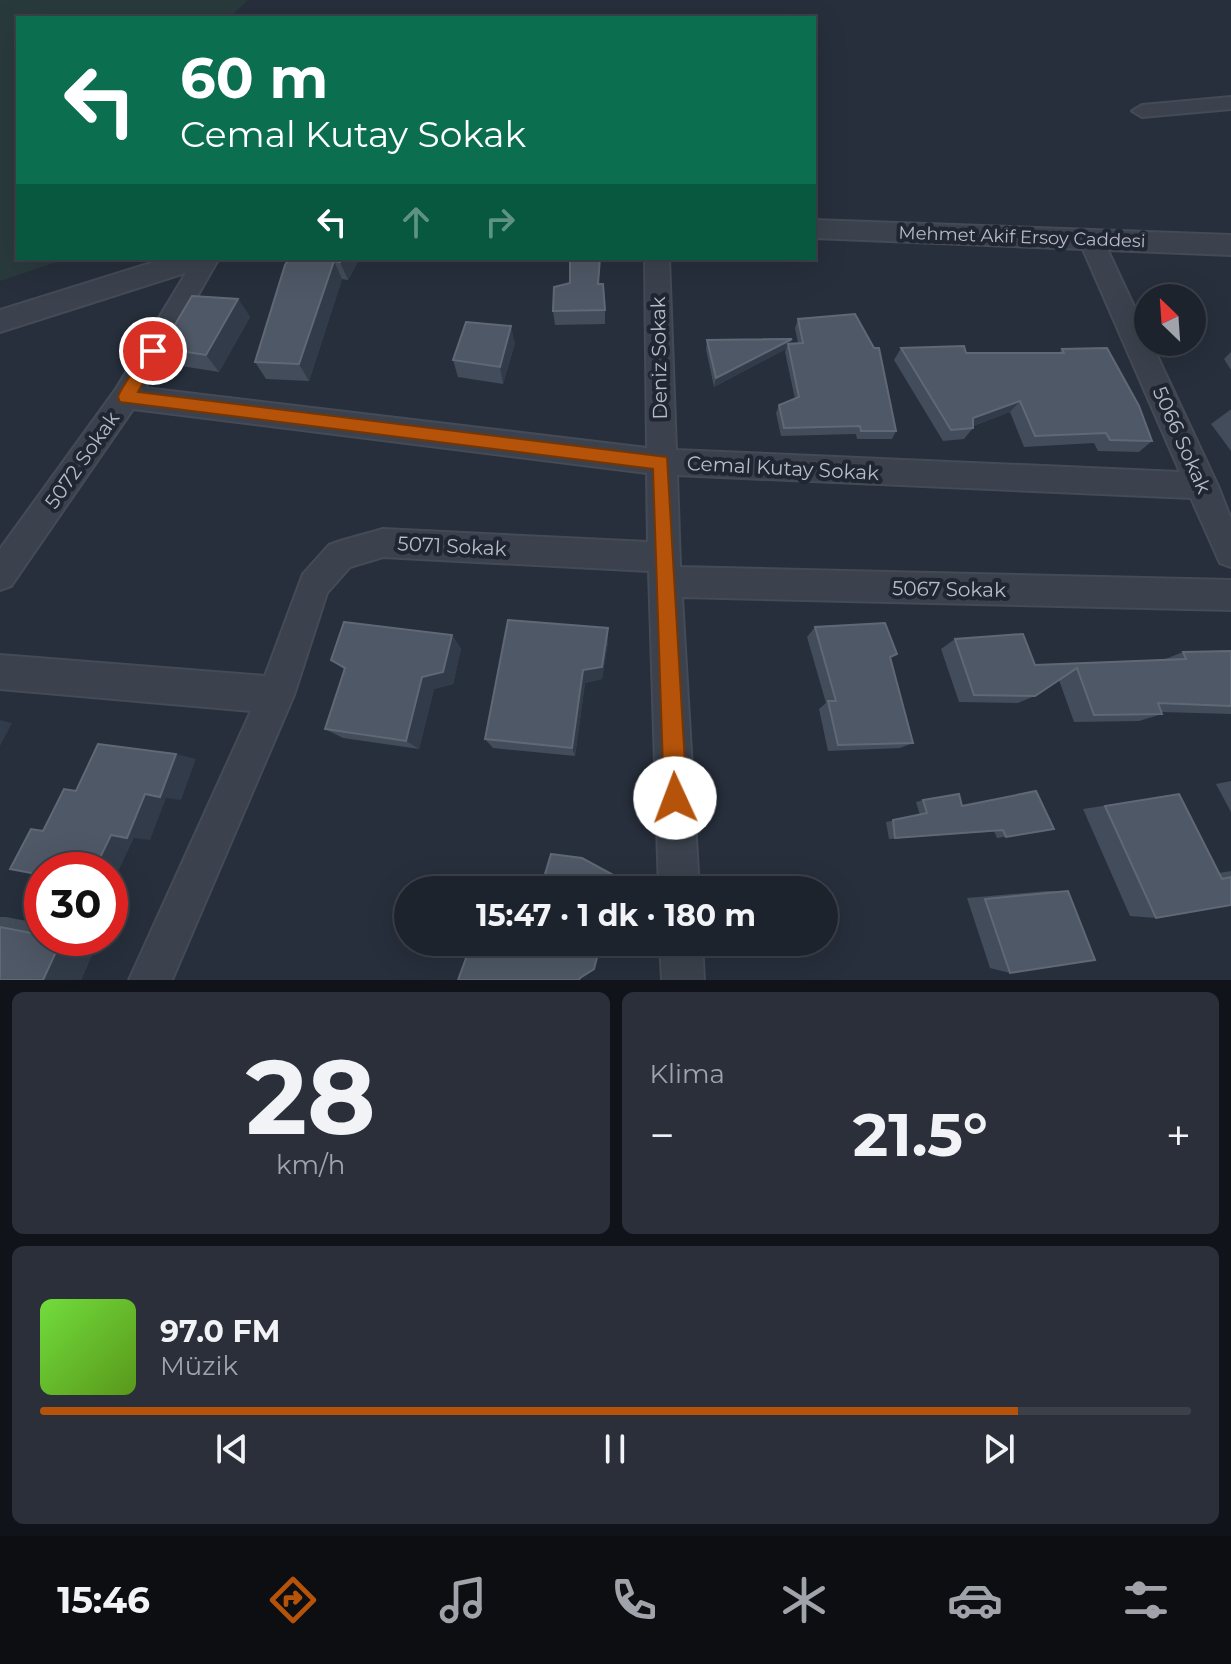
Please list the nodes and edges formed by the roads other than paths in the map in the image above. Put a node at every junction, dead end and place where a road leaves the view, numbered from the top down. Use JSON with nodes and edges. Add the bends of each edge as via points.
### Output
{"nodes":[{"id":1,"x":1231,"y":103,"type":"edge"},
{"id":2,"x":1142,"y":111,"type":"dead end"},
{"id":3,"x":816,"y":229,"type":"edge"},
{"id":4,"x":1091,"y":240,"type":"junction"},
{"id":5,"x":1231,"y":245,"type":"edge"},
{"id":6,"x":194,"y":260,"type":"edge"},
{"id":7,"x":206,"y":260,"type":"edge"},
{"id":8,"x":657,"y":260,"type":"edge"},
{"id":9,"x":0,"y":321,"type":"edge"},
{"id":10,"x":126,"y":397,"type":"junction"},
{"id":11,"x":661,"y":462,"type":"junction"},
{"id":12,"x":1203,"y":486,"type":"junction"},
{"id":13,"x":1231,"y":553,"type":"edge"},
{"id":14,"x":665,"y":569,"type":"junction"},
{"id":15,"x":0,"y":575,"type":"edge"},
{"id":16,"x":1231,"y":595,"type":"edge"},
{"id":17,"x":0,"y":672,"type":"edge"},
{"id":18,"x":276,"y":695,"type":"junction"},
{"id":19,"x":678,"y":876,"type":"edge"},
{"id":20,"x":682,"y":956,"type":"edge"},
{"id":21,"x":150,"y":980,"type":"edge"},
{"id":22,"x":683,"y":980,"type":"edge"}],
"edges":[{"from":1,"to":2,"type":"street"},
{"from":3,"to":4,"type":"street","name":"Mehmet Akif Ersoy Caddesi"},
{"from":4,"to":5,"type":"street","name":"Mehmet Akif Ersoy Caddesi"},
{"from":4,"to":12,"type":"street","name":"5066 Sokak"},
{"from":6,"to":9,"type":"street"},
{"from":7,"to":10,"type":"street","name":"5072 Sokak"},
{"from":8,"to":11,"type":"street","name":"Deniz Sokak"},
{"from":10,"to":11,"type":"street","name":"Cemal Kutay Sokak"},
{"from":10,"to":15,"type":"street","name":"5072 Sokak"},
{"from":11,"to":12,"type":"street","name":"Cemal Kutay Sokak"},
{"from":11,"to":14,"type":"street","name":"Deniz Sokak"},
{"from":12,"to":13,"type":"street","name":"5066 Sokak"},
{"from":14,"to":16,"type":"street","name":"5067 Sokak"},
{"from":14,"to":18,"type":"street","name":"5071 Sokak","via":[[383,543],[340,555],[314,585]]},
{"from":14,"to":19,"type":"street","name":"Deniz Sokak"},
{"from":17,"to":18,"type":"street"},
{"from":18,"to":21,"type":"street","name":"5071 Sokak"},
{"from":20,"to":22,"type":"street"}]}
